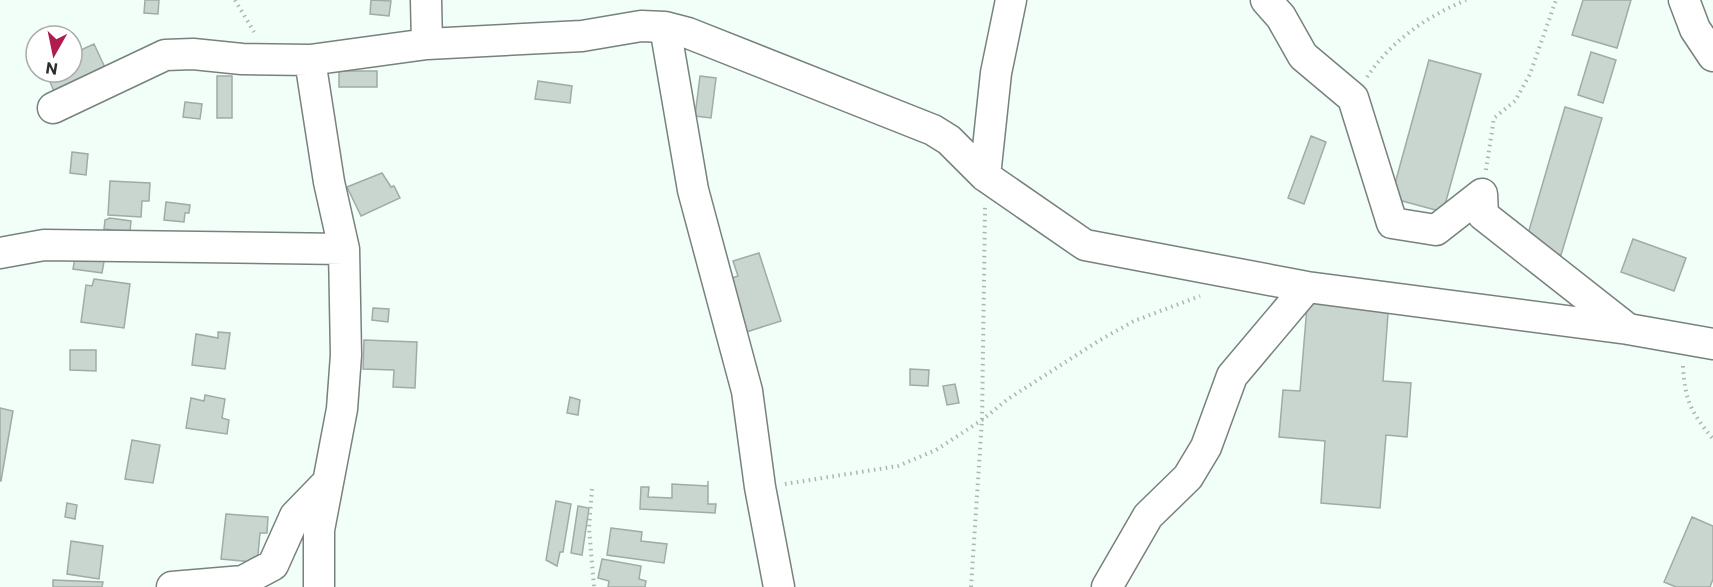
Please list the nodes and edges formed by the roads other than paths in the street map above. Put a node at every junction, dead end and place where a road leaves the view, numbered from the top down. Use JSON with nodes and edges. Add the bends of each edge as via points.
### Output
{"nodes":[{"id":1,"x":426,"y":0,"type":"edge"},
{"id":2,"x":1011,"y":0,"type":"edge"},
{"id":3,"x":1266,"y":0,"type":"edge"},
{"id":4,"x":1684,"y":0,"type":"edge"},
{"id":5,"x":665,"y":27,"type":"junction"},
{"id":6,"x":427,"y":44,"type":"junction"},
{"id":7,"x":1713,"y":56,"type":"edge"},
{"id":8,"x":310,"y":60,"type":"junction"},
{"id":9,"x":53,"y":108,"type":"dead end"},
{"id":10,"x":985,"y":176,"type":"junction"},
{"id":11,"x":344,"y":249,"type":"junction"},
{"id":12,"x":0,"y":253,"type":"edge"},
{"id":13,"x":1307,"y":287,"type":"junction"},
{"id":14,"x":1629,"y":328,"type":"junction"},
{"id":15,"x":1713,"y":344,"type":"edge"},
{"id":16,"x":326,"y":484,"type":"junction"},
{"id":17,"x":172,"y":587,"type":"edge"},
{"id":18,"x":319,"y":587,"type":"edge"},
{"id":19,"x":779,"y":587,"type":"edge"},
{"id":20,"x":1107,"y":587,"type":"edge"}],
"edges":[{"from":1,"to":6,"type":"street"},
{"from":2,"to":10,"type":"street","via":[[996,73]]},
{"from":3,"to":14,"type":"street","via":[[1281,17],[1303,56],[1353,98],[1392,224],[1436,230],[1482,194],[1483,215]]},
{"from":4,"to":7,"type":"street","via":[[1695,29]]},
{"from":5,"to":6,"type":"street","via":[[641,26],[582,36]]},
{"from":5,"to":10,"type":"street","via":[[796,74],[933,130],[949,140]]},
{"from":5,"to":19,"type":"street","via":[[693,190],[747,391]]},
{"from":6,"to":8,"type":"street"},
{"from":8,"to":9,"type":"street","via":[[165,55]]},
{"from":8,"to":11,"type":"street"},
{"from":10,"to":13,"type":"street","via":[[1085,245]]},
{"from":11,"to":12,"type":"street","via":[[44,245]]},
{"from":11,"to":16,"type":"street","via":[[346,355],[342,410]]},
{"from":13,"to":14,"type":"street"},
{"from":13,"to":20,"type":"street","via":[[1232,376],[1206,447],[1188,477],[1148,516]]},
{"from":14,"to":15,"type":"street"},
{"from":16,"to":17,"type":"street","via":[[295,516],[273,565],[243,581]]},
{"from":16,"to":18,"type":"street","via":[[319,530]]}]}
